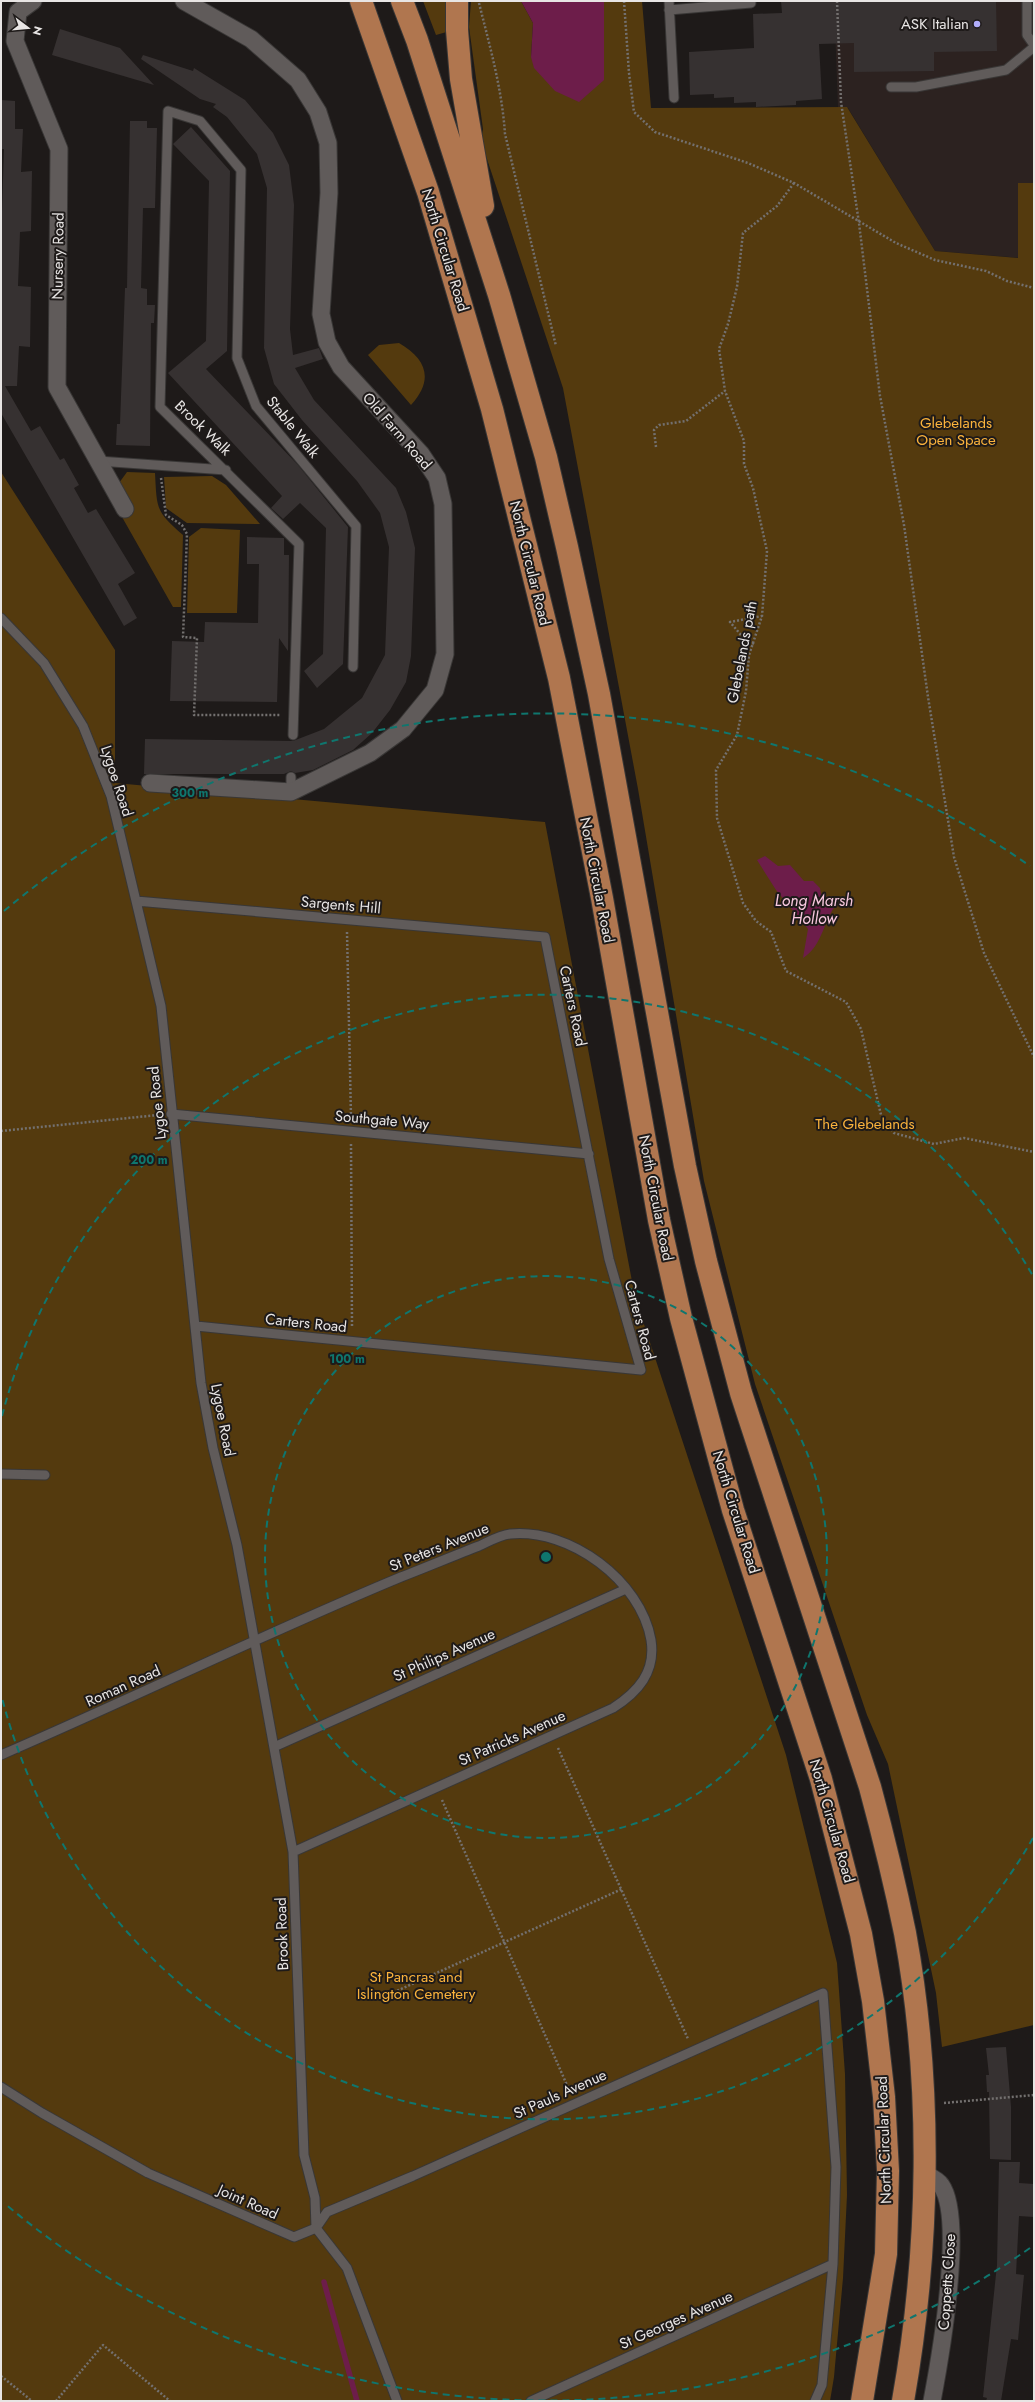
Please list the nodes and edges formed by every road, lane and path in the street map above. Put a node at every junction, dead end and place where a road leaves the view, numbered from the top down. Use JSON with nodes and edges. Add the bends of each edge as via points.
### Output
{"nodes":[{"id":1,"x":33,"y":1,"type":"edge"},
{"id":2,"x":184,"y":1,"type":"edge"},
{"id":3,"x":361,"y":1,"type":"edge"},
{"id":4,"x":402,"y":1,"type":"edge"},
{"id":5,"x":457,"y":1,"type":"edge"},
{"id":6,"x":478,"y":1,"type":"edge"},
{"id":7,"x":624,"y":1,"type":"edge"},
{"id":8,"x":837,"y":1,"type":"edge"},
{"id":9,"x":1026,"y":1,"type":"edge"},
{"id":10,"x":751,"y":3,"type":"dead end"},
{"id":11,"x":669,"y":5,"type":"edge"},
{"id":12,"x":1034,"y":46,"type":"edge"},
{"id":13,"x":891,"y":87,"type":"dead end"},
{"id":14,"x":674,"y":98,"type":"dead end"},
{"id":15,"x":168,"y":111,"type":"joint"},
{"id":16,"x":794,"y":183,"type":"junction"},
{"id":17,"x":859,"y":223,"type":"junction"},
{"id":18,"x":1034,"y":288,"type":"edge"},
{"id":19,"x":499,"y":295,"type":"junction"},
{"id":20,"x":556,"y":346,"type":"dead end"},
{"id":21,"x":725,"y":391,"type":"junction"},
{"id":22,"x":656,"y":447,"type":"dead end"},
{"id":23,"x":98,"y":461,"type":"junction"},
{"id":24,"x":160,"y":466,"type":"junction"},
{"id":25,"x":226,"y":470,"type":"junction"},
{"id":26,"x":125,"y":509,"type":"dead end"},
{"id":27,"x":762,"y":616,"type":"junction"},
{"id":28,"x":1,"y":618,"type":"edge"},
{"id":29,"x":754,"y":644,"type":"junction"},
{"id":30,"x":353,"y":667,"type":"dead end"},
{"id":31,"x":293,"y":715,"type":"junction"},
{"id":32,"x":292,"y":735,"type":"dead end"},
{"id":33,"x":150,"y":783,"type":"dead end"},
{"id":34,"x":136,"y":901,"type":"junction"},
{"id":35,"x":545,"y":937,"type":"joint"},
{"id":36,"x":1034,"y":1057,"type":"edge"},
{"id":37,"x":172,"y":1114,"type":"junction"},
{"id":38,"x":1,"y":1130,"type":"edge"},
{"id":39,"x":1034,"y":1152,"type":"edge"},
{"id":40,"x":589,"y":1154,"type":"junction"},
{"id":41,"x":196,"y":1326,"type":"junction"},
{"id":42,"x":1,"y":1474,"type":"edge"},
{"id":43,"x":45,"y":1474,"type":"dead end"},
{"id":44,"x":626,"y":1589,"type":"junction"},
{"id":45,"x":256,"y":1641,"type":"junction"},
{"id":46,"x":552,"y":1736,"type":"junction"},
{"id":47,"x":274,"y":1747,"type":"junction"},
{"id":48,"x":1,"y":1755,"type":"edge"},
{"id":49,"x":436,"y":1787,"type":"junction"},
{"id":50,"x":293,"y":1852,"type":"junction"},
{"id":51,"x":622,"y":1889,"type":"junction"},
{"id":52,"x":503,"y":1941,"type":"junction"},
{"id":53,"x":390,"y":1994,"type":"dead end"},
{"id":54,"x":693,"y":2050,"type":"junction"},
{"id":55,"x":1,"y":2087,"type":"edge"},
{"id":56,"x":1034,"y":2095,"type":"edge"},
{"id":57,"x":575,"y":2103,"type":"junction"},
{"id":58,"x":939,"y":2104,"type":"dead end"},
{"id":59,"x":924,"y":2173,"type":"junction"},
{"id":60,"x":316,"y":2228,"type":"junction"},
{"id":61,"x":833,"y":2264,"type":"junction"},
{"id":62,"x":1,"y":2376,"type":"edge"},
{"id":63,"x":32,"y":2401,"type":"edge"},
{"id":64,"x":56,"y":2401,"type":"edge"},
{"id":65,"x":170,"y":2401,"type":"edge"},
{"id":66,"x":397,"y":2401,"type":"edge"},
{"id":67,"x":531,"y":2401,"type":"edge"},
{"id":68,"x":815,"y":2401,"type":"edge"},
{"id":69,"x":862,"y":2401,"type":"edge"},
{"id":70,"x":903,"y":2401,"type":"edge"},
{"id":71,"x":932,"y":2401,"type":"edge"}],
"edges":[{"from":1,"to":23,"type":"street","name":"Nursery Road","via":[[18,12],[15,41],[59,149],[57,387]]},
{"from":2,"to":33,"type":"street","name":"Old Farm Road","via":[[251,39],[298,80],[318,112],[328,143],[330,193],[321,314],[327,342],[340,367],[421,454],[437,478],[443,504],[445,654],[435,690],[403,729],[370,753],[291,785]]},
{"from":3,"to":69,"type":"highway","name":"North Circular Road","via":[[428,192],[492,409],[559,678],[602,898],[658,1213],[681,1318],[733,1510],[821,1779],[861,1934],[873,2001],[884,2097],[888,2171],[886,2254]]},
{"from":4,"to":19,"type":"highway","via":[[417,40]]},
{"from":5,"to":19,"type":"highway","via":[[457,30],[467,124]]},
{"from":6,"to":20,"type":"path","via":[[497,73],[505,134]]},
{"from":7,"to":16,"type":"path","via":[[634,112],[655,132],[748,163]]},
{"from":8,"to":17,"type":"path","via":[[841,102]]},
{"from":9,"to":12,"type":"lane","via":[[1027,35]]},
{"from":10,"to":11,"type":"lane"},
{"from":11,"to":14,"type":"lane"},
{"from":12,"to":13,"type":"lane","via":[[1006,70],[916,87]]},
{"from":15,"to":25,"type":"lane","name":"Brook Walk","via":[[160,407]]},
{"from":15,"to":30,"type":"lane","name":"Stable Walk","via":[[200,121],[241,170],[237,358],[256,406],[356,526]]},
{"from":16,"to":17,"type":"path"},
{"from":16,"to":21,"type":"path","name":"Glebelands path","via":[[777,206],[743,233],[736,287],[728,324],[719,349]]},
{"from":17,"to":18,"type":"path","via":[[935,260],[986,271],[1007,281]]},
{"from":17,"to":36,"type":"path","via":[[880,396],[904,525],[954,857],[984,953]]},
{"from":19,"to":59,"type":"highway","via":[[546,457],[596,678],[685,1166],[706,1261],[741,1393],[839,1691],[887,1851],[905,1934],[919,2038]]},
{"from":21,"to":22,"type":"path","via":[[686,421],[659,425],[654,430]]},
{"from":21,"to":27,"type":"path","name":"Glebelands path","via":[[744,441],[744,464],[753,488],[767,551]]},
{"from":23,"to":24,"type":"lane"},
{"from":23,"to":26,"type":"street","name":"Nursery Road"},
{"from":24,"to":25,"type":"lane"},
{"from":24,"to":31,"type":"path","via":[[161,494],[166,515],[182,524],[188,534],[184,637],[197,638],[194,715]]},
{"from":25,"to":31,"type":"lane","name":"Brook Walk","via":[[299,544]]},
{"from":27,"to":29,"type":"path","name":"Glebelands path"},
{"from":27,"to":29,"type":"path","via":[[730,622],[740,635]]},
{"from":28,"to":34,"type":"lane","name":"Lygoe Road","via":[[44,663],[83,726],[110,796]]},
{"from":29,"to":39,"type":"path","name":"Glebelands path","via":[[749,655],[746,691],[737,735],[716,770],[717,818],[743,903],[756,921],[771,932],[786,971],[846,1002],[861,1030],[880,1115],[894,1133],[934,1144],[964,1138]]},
{"from":31,"to":32,"type":"lane","name":"Brook Walk"},
{"from":34,"to":35,"type":"lane","name":"Sargents Hill"},
{"from":34,"to":37,"type":"lane","name":"Lygoe Road","via":[[161,1006]]},
{"from":35,"to":40,"type":"lane","name":"Carters Road"},
{"from":37,"to":38,"type":"path"},
{"from":37,"to":40,"type":"lane","name":"Southgate Way"},
{"from":37,"to":41,"type":"lane","name":"Lygoe Road"},
{"from":40,"to":41,"type":"lane","name":"Carters Road","via":[[609,1259],[641,1370]]},
{"from":41,"to":45,"type":"lane","name":"Lygoe Road","via":[[201,1382],[213,1448],[237,1545]]},
{"from":42,"to":43,"type":"lane"},
{"from":44,"to":45,"type":"lane","name":"St Peters Avenue","via":[[603,1565],[582,1550],[558,1539],[534,1534],[508,1534]]},
{"from":44,"to":46,"type":"lane","name":"St Patricks Avenue","via":[[648,1623],[652,1646],[647,1675],[633,1695],[614,1708]]},
{"from":44,"to":47,"type":"lane","name":"St Philips Avenue"},
{"from":45,"to":47,"type":"lane","name":"Brook Road"},
{"from":45,"to":48,"type":"lane","name":"Roman Road"},
{"from":46,"to":49,"type":"lane","name":"St Patricks Avenue"},
{"from":46,"to":51,"type":"path"},
{"from":47,"to":50,"type":"lane","name":"Brook Road"},
{"from":49,"to":50,"type":"lane","name":"St Patricks Avenue"},
{"from":49,"to":52,"type":"path"},
{"from":50,"to":60,"type":"lane","name":"Brook Road","via":[[304,2155],[315,2198]]},
{"from":51,"to":52,"type":"path"},
{"from":51,"to":54,"type":"path"},
{"from":52,"to":53,"type":"path"},
{"from":52,"to":57,"type":"path"},
{"from":54,"to":57,"type":"lane","name":"St Pauls Avenue"},
{"from":54,"to":61,"type":"lane","name":"St Pauls Avenue","via":[[823,1993],[836,2167]]},
{"from":55,"to":60,"type":"lane","name":"Joint Road","via":[[148,2173],[294,2237]]},
{"from":56,"to":58,"type":"path"},
{"from":57,"to":60,"type":"lane","name":"St Pauls Avenue","via":[[327,2212]]},
{"from":59,"to":70,"type":"highway","via":[[918,2281]]},
{"from":59,"to":71,"type":"street","name":"Coppetts Close","via":[[941,2184],[949,2204],[952,2222],[946,2312]]},
{"from":60,"to":66,"type":"lane","via":[[347,2268]]},
{"from":61,"to":67,"type":"lane","name":"St Georges Avenue"},
{"from":61,"to":68,"type":"lane","via":[[822,2385]]},
{"from":62,"to":63,"type":"path"},
{"from":64,"to":65,"type":"path","via":[[103,2344]]}]}
